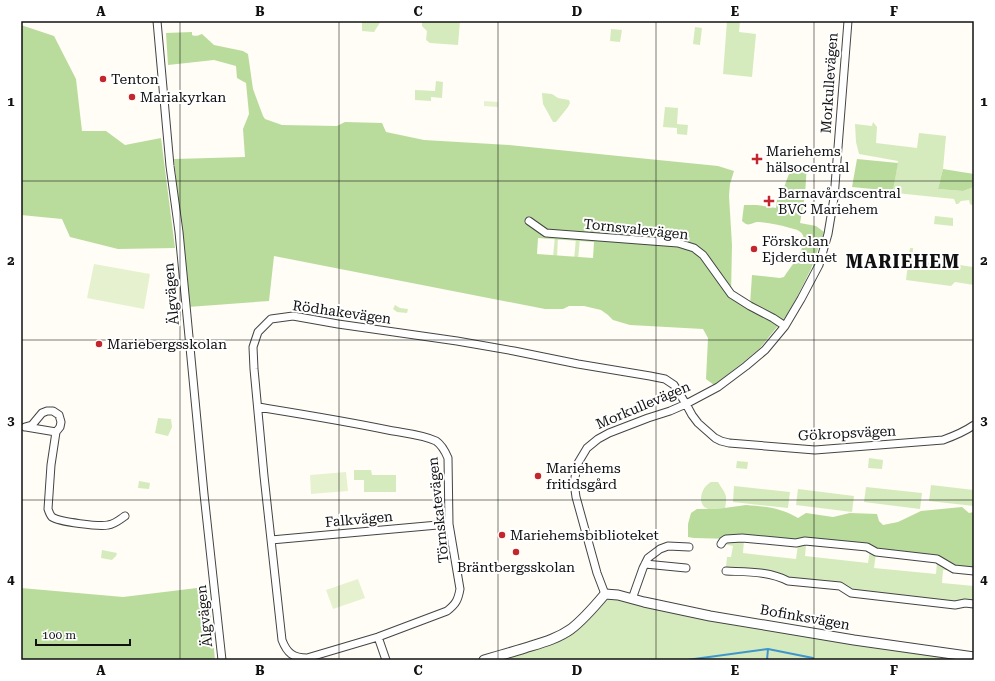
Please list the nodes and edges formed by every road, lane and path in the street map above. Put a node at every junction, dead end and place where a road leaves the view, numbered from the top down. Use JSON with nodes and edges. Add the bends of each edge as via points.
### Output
{"nodes":[{"id":1,"x":157,"y":21,"type":"edge"},
{"id":2,"x":848,"y":21,"type":"edge"},
{"id":3,"x":529,"y":221,"type":"dead end"},
{"id":4,"x":785,"y":326,"type":"junction"},
{"id":5,"x":686,"y":404,"type":"junction"},
{"id":6,"x":258,"y":407,"type":"junction"},
{"id":7,"x":974,"y":425,"type":"edge"},
{"id":8,"x":23,"y":427,"type":"edge"},
{"id":9,"x":56,"y":432,"type":"junction"},
{"id":10,"x":125,"y":516,"type":"dead end"},
{"id":11,"x":449,"y":524,"type":"junction"},
{"id":12,"x":271,"y":540,"type":"junction"},
{"id":13,"x":721,"y":544,"type":"dead end"},
{"id":14,"x":689,"y":547,"type":"dead end"},
{"id":15,"x":645,"y":564,"type":"junction"},
{"id":16,"x":686,"y":568,"type":"dead end"},
{"id":17,"x":726,"y":571,"type":"dead end"},
{"id":18,"x":974,"y":571,"type":"edge"},
{"id":19,"x":605,"y":594,"type":"junction"},
{"id":20,"x":632,"y":599,"type":"junction"},
{"id":21,"x":974,"y":604,"type":"edge"},
{"id":22,"x":378,"y":637,"type":"junction"},
{"id":23,"x":974,"y":656,"type":"edge"},
{"id":24,"x":222,"y":660,"type":"edge"},
{"id":25,"x":386,"y":660,"type":"edge"},
{"id":26,"x":484,"y":660,"type":"edge"}],
"edges":[{"from":1,"to":24,"type":"street","name":"Älgvägen"},
{"from":2,"to":4,"type":"street","name":"Morkullevägen","via":[[834,198],[828,234],[819,265]]},
{"from":3,"to":4,"type":"street","name":"Tornsvalevägen","via":[[546,232],[678,243],[694,248],[703,255],[731,294]]},
{"from":4,"to":5,"type":"street","name":"Morkullevägen","via":[[765,350],[746,366],[718,387]]},
{"from":5,"to":6,"type":"street","name":"Rödhakevägen","via":[[674,385],[665,379],[457,341],[293,316],[272,319],[258,332],[253,347]]},
{"from":5,"to":7,"type":"street","name":"Gökropsvägen","via":[[698,423],[715,438],[743,445],[816,450],[943,440]]},
{"from":5,"to":19,"type":"street","name":"Morkullevägen","via":[[598,439],[587,448],[578,463],[574,483],[576,497]]},
{"from":6,"to":11,"type":"street","name":"Törnskatevägen","via":[[422,436],[440,444],[448,458]]},
{"from":6,"to":12,"type":"street","name":"Rödhakevägen"},
{"from":8,"to":9,"type":"street"},
{"from":8,"to":9,"type":"street","via":[[32,425],[42,413],[53,411],[60,415],[62,422]]},
{"from":9,"to":10,"type":"street","via":[[48,509],[52,517],[94,526],[107,526]]},
{"from":11,"to":12,"type":"street","name":"Falkvägen"},
{"from":11,"to":22,"type":"street","name":"Törnskatevägen","via":[[460,589],[455,604],[447,612]]},
{"from":12,"to":22,"type":"street","name":"Rödhakevägen","via":[[282,640],[285,649],[291,655],[307,658]]},
{"from":13,"to":18,"type":"street","via":[[726,539],[742,538],[866,547],[876,552],[937,559],[954,569]]},
{"from":14,"to":15,"type":"street","via":[[668,546],[660,549],[648,558]]},
{"from":15,"to":16,"type":"street"},
{"from":15,"to":20,"type":"street"},
{"from":17,"to":21,"type":"street","via":[[769,574],[788,581],[840,586],[855,593],[958,605]]},
{"from":19,"to":20,"type":"street","name":"Bofinksvägen"},
{"from":19,"to":26,"type":"street","via":[[570,630],[542,642]]},
{"from":20,"to":23,"type":"street","name":"Bofinksvägen","via":[[710,616],[854,640]]},
{"from":22,"to":25,"type":"street"}]}
